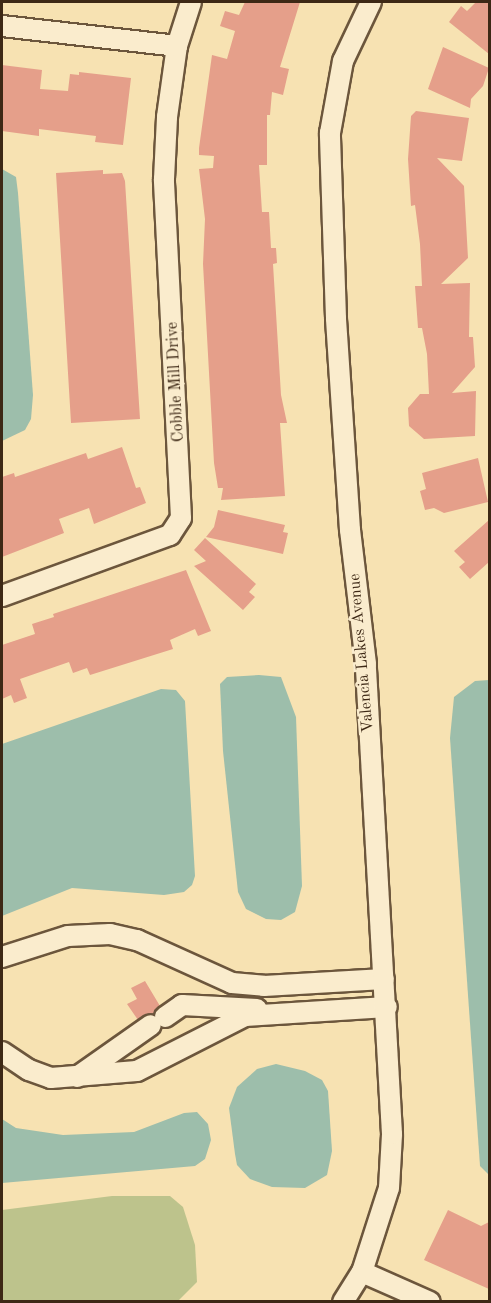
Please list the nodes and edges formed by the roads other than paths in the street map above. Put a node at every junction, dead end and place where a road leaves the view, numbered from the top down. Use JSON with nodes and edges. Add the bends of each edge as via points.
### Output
{"nodes":[{"id":1,"x":191,"y":2,"type":"edge"},
{"id":2,"x":371,"y":2,"type":"edge"},
{"id":3,"x":2,"y":26,"type":"edge"},
{"id":4,"x":177,"y":46,"type":"junction"},
{"id":5,"x":2,"y":596,"type":"edge"},
{"id":6,"x":2,"y":957,"type":"edge"},
{"id":7,"x":384,"y":979,"type":"junction"},
{"id":8,"x":387,"y":1006,"type":"junction"},
{"id":9,"x":288,"y":1011,"type":"junction"},
{"id":10,"x":2,"y":1052,"type":"edge"},
{"id":11,"x":77,"y":1077,"type":"junction"},
{"id":12,"x":362,"y":1272,"type":"junction"},
{"id":13,"x":343,"y":1302,"type":"edge"},
{"id":14,"x":430,"y":1302,"type":"edge"}],
"edges":[{"from":1,"to":4,"type":"street","name":"Cobble Mill Drive"},
{"from":2,"to":7,"type":"street","name":"Valencia Lakes Avenue","via":[[343,61],[330,133],[350,530],[366,664]]},
{"from":3,"to":4,"type":"street"},
{"from":4,"to":5,"type":"street","name":"Cobble Mill Drive","via":[[167,117],[164,179],[181,518],[170,535]]},
{"from":6,"to":7,"type":"street","via":[[68,936],[110,934],[137,940],[232,983],[264,986]]},
{"from":7,"to":8,"type":"street","name":"Valencia Lakes Avenue"},
{"from":8,"to":9,"type":"street"},
{"from":8,"to":12,"type":"street","name":"Valencia Lakes Avenue","via":[[392,1134],[388,1188]]},
{"from":9,"to":11,"type":"street","via":[[245,1016],[137,1071]]},
{"from":9,"to":11,"type":"street","via":[[182,1005]]},
{"from":10,"to":11,"type":"street","via":[[29,1070],[51,1078]]},
{"from":12,"to":13,"type":"street","name":"Valencia Lakes Avenue"},
{"from":12,"to":14,"type":"street"}]}
